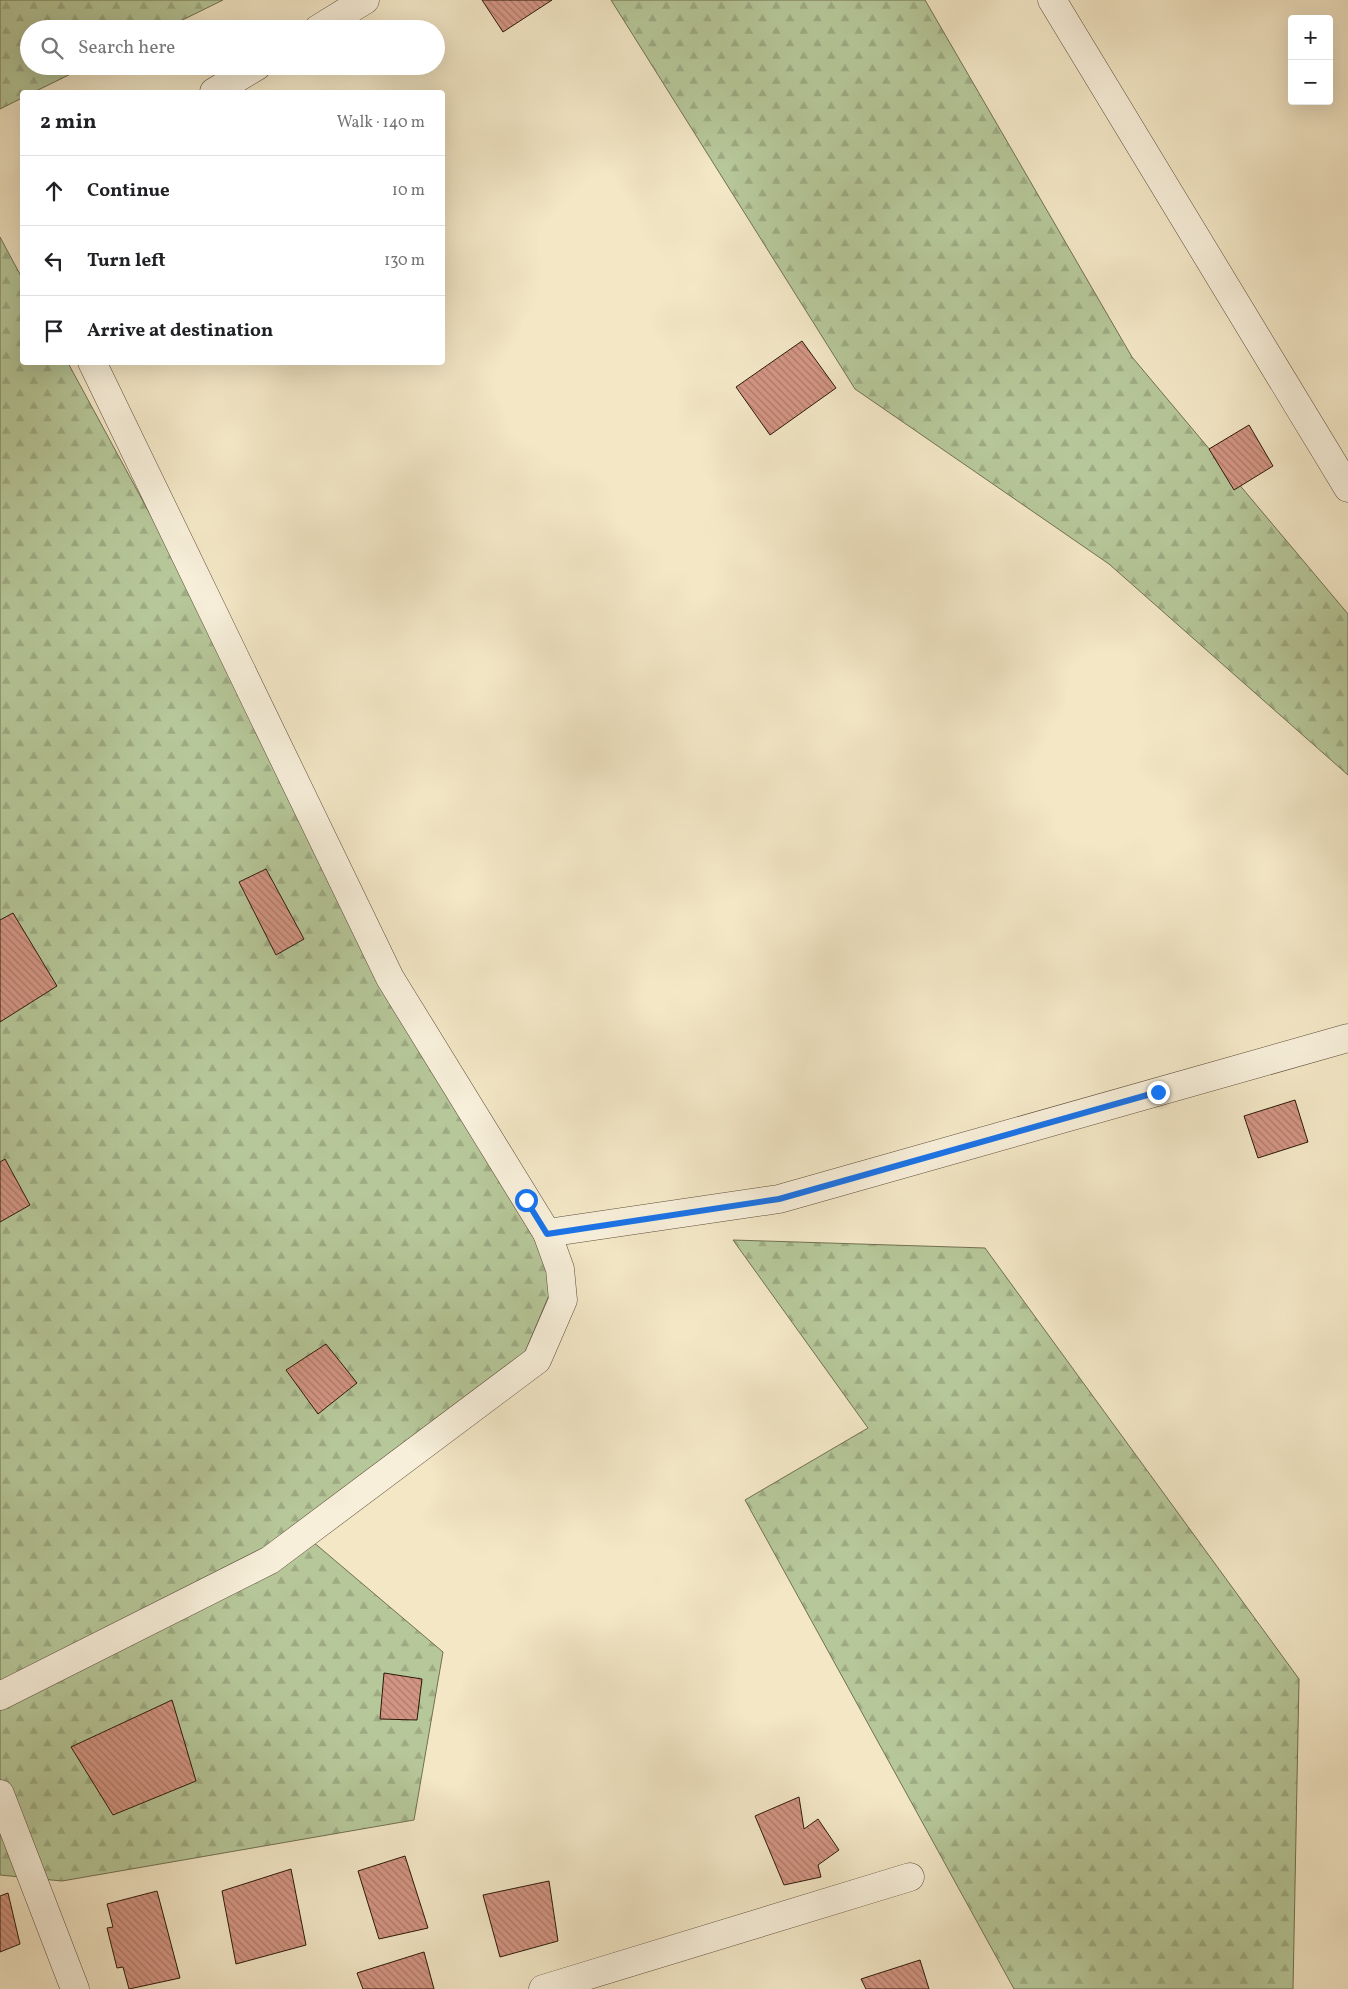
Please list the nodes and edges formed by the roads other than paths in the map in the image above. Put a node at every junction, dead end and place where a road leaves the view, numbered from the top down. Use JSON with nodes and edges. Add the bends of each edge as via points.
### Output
{"nodes":[{"id":1,"x":365,"y":0,"type":"edge"},
{"id":2,"x":1052,"y":0,"type":"edge"},
{"id":3,"x":333,"y":20,"type":"edge"},
{"id":4,"x":242,"y":75,"type":"edge"},
{"id":5,"x":217,"y":90,"type":"edge"},
{"id":6,"x":93,"y":365,"type":"edge"},
{"id":7,"x":1348,"y":488,"type":"edge"},
{"id":8,"x":1348,"y":1039,"type":"edge"},
{"id":9,"x":547,"y":1234,"type":"junction"},
{"id":10,"x":0,"y":1696,"type":"edge"},
{"id":11,"x":0,"y":1794,"type":"edge"},
{"id":12,"x":910,"y":1876,"type":"dead end"},
{"id":13,"x":75,"y":1989,"type":"edge"},
{"id":14,"x":543,"y":1989,"type":"edge"}],
"edges":[{"from":1,"to":3,"type":"lane"},
{"from":2,"to":7,"type":"lane"},
{"from":4,"to":5,"type":"lane"},
{"from":6,"to":9,"type":"lane","via":[[390,978]]},
{"from":8,"to":9,"type":"lane","via":[[779,1199]]},
{"from":9,"to":10,"type":"lane","via":[[560,1269],[563,1300],[537,1360],[270,1560]]},
{"from":11,"to":13,"type":"lane"},
{"from":12,"to":14,"type":"lane"}]}
